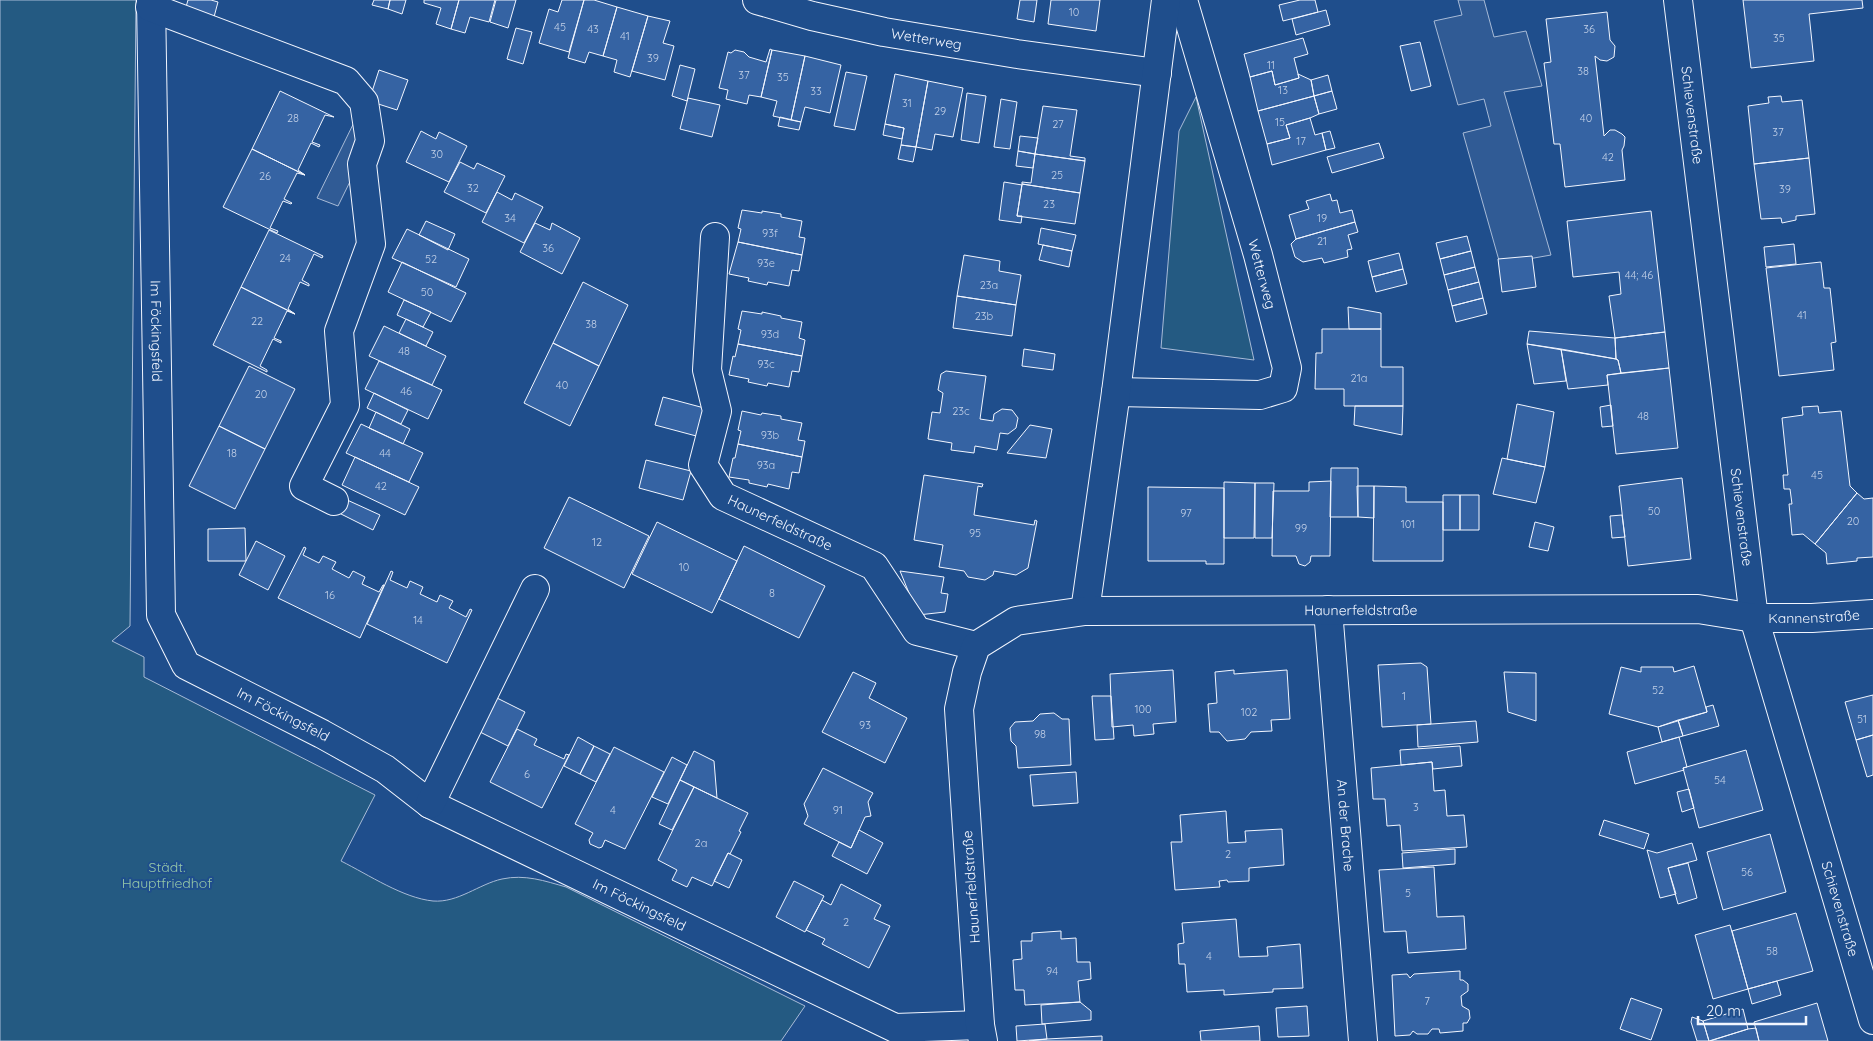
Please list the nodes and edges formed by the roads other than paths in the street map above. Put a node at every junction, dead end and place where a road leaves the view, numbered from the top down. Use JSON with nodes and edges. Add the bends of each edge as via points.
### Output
{"nodes":[{"id":1,"x":757,"y":0,"type":"edge"},
{"id":2,"x":1166,"y":0,"type":"edge"},
{"id":3,"x":1183,"y":0,"type":"edge"},
{"id":4,"x":1678,"y":0,"type":"edge"},
{"id":5,"x":150,"y":4,"type":"edge"},
{"id":6,"x":1157,"y":73,"type":"junction"},
{"id":7,"x":715,"y":237,"type":"dead end"},
{"id":8,"x":1116,"y":392,"type":"junction"},
{"id":9,"x":334,"y":501,"type":"dead end"},
{"id":10,"x":535,"y":589,"type":"dead end"},
{"id":11,"x":1328,"y":610,"type":"junction"},
{"id":12,"x":1084,"y":611,"type":"junction"},
{"id":13,"x":1873,"y":614,"type":"edge"},
{"id":14,"x":1754,"y":618,"type":"junction"},
{"id":15,"x":976,"y":646,"type":"junction"},
{"id":16,"x":430,"y":804,"type":"junction"},
{"id":17,"x":1873,"y":1020,"type":"edge"},
{"id":18,"x":981,"y":1033,"type":"edge"},
{"id":19,"x":1363,"y":1041,"type":"edge"}],
"edges":[{"from":1,"to":6,"type":"street","name":"Wetterweg","via":[[884,32]]},
{"from":2,"to":6,"type":"street"},
{"from":3,"to":8,"type":"street","name":"Wetterweg","via":[[1258,255],[1287,368],[1283,388],[1260,395]]},
{"from":4,"to":14,"type":"street","name":"Schievenstraße"},
{"from":5,"to":9,"type":"street","name":"Im Föckingsfeld","via":[[346,81],[364,102],[370,141],[362,164],[371,244],[339,331],[345,405],[304,486]]},
{"from":5,"to":16,"type":"street","name":"Im Föckingsfeld","via":[[161,615],[186,665],[385,769]]},
{"from":6,"to":8,"type":"street"},
{"from":7,"to":15,"type":"street","name":"Haunerfeldstraße","via":[[707,370],[717,411],[703,465],[723,496],[874,566],[917,631]]},
{"from":8,"to":12,"type":"street"},
{"from":10,"to":16,"type":"street"},
{"from":11,"to":12,"type":"street","name":"Haunerfeldstraße"},
{"from":11,"to":14,"type":"street","name":"Haunerfeldstraße","via":[[1698,609]]},
{"from":11,"to":19,"type":"street","name":"An der Brache"},
{"from":12,"to":15,"type":"street","name":"Haunerfeldstraße","via":[[1016,621]]},
{"from":13,"to":14,"type":"street","name":"Kannenstraße"},
{"from":14,"to":17,"type":"street","name":"Schievenstraße"},
{"from":15,"to":18,"type":"street","name":"Haunerfeldstraße","via":[[959,708]]},
{"from":16,"to":18,"type":"street","name":"Im Föckingsfeld","via":[[895,1028]]}]}
